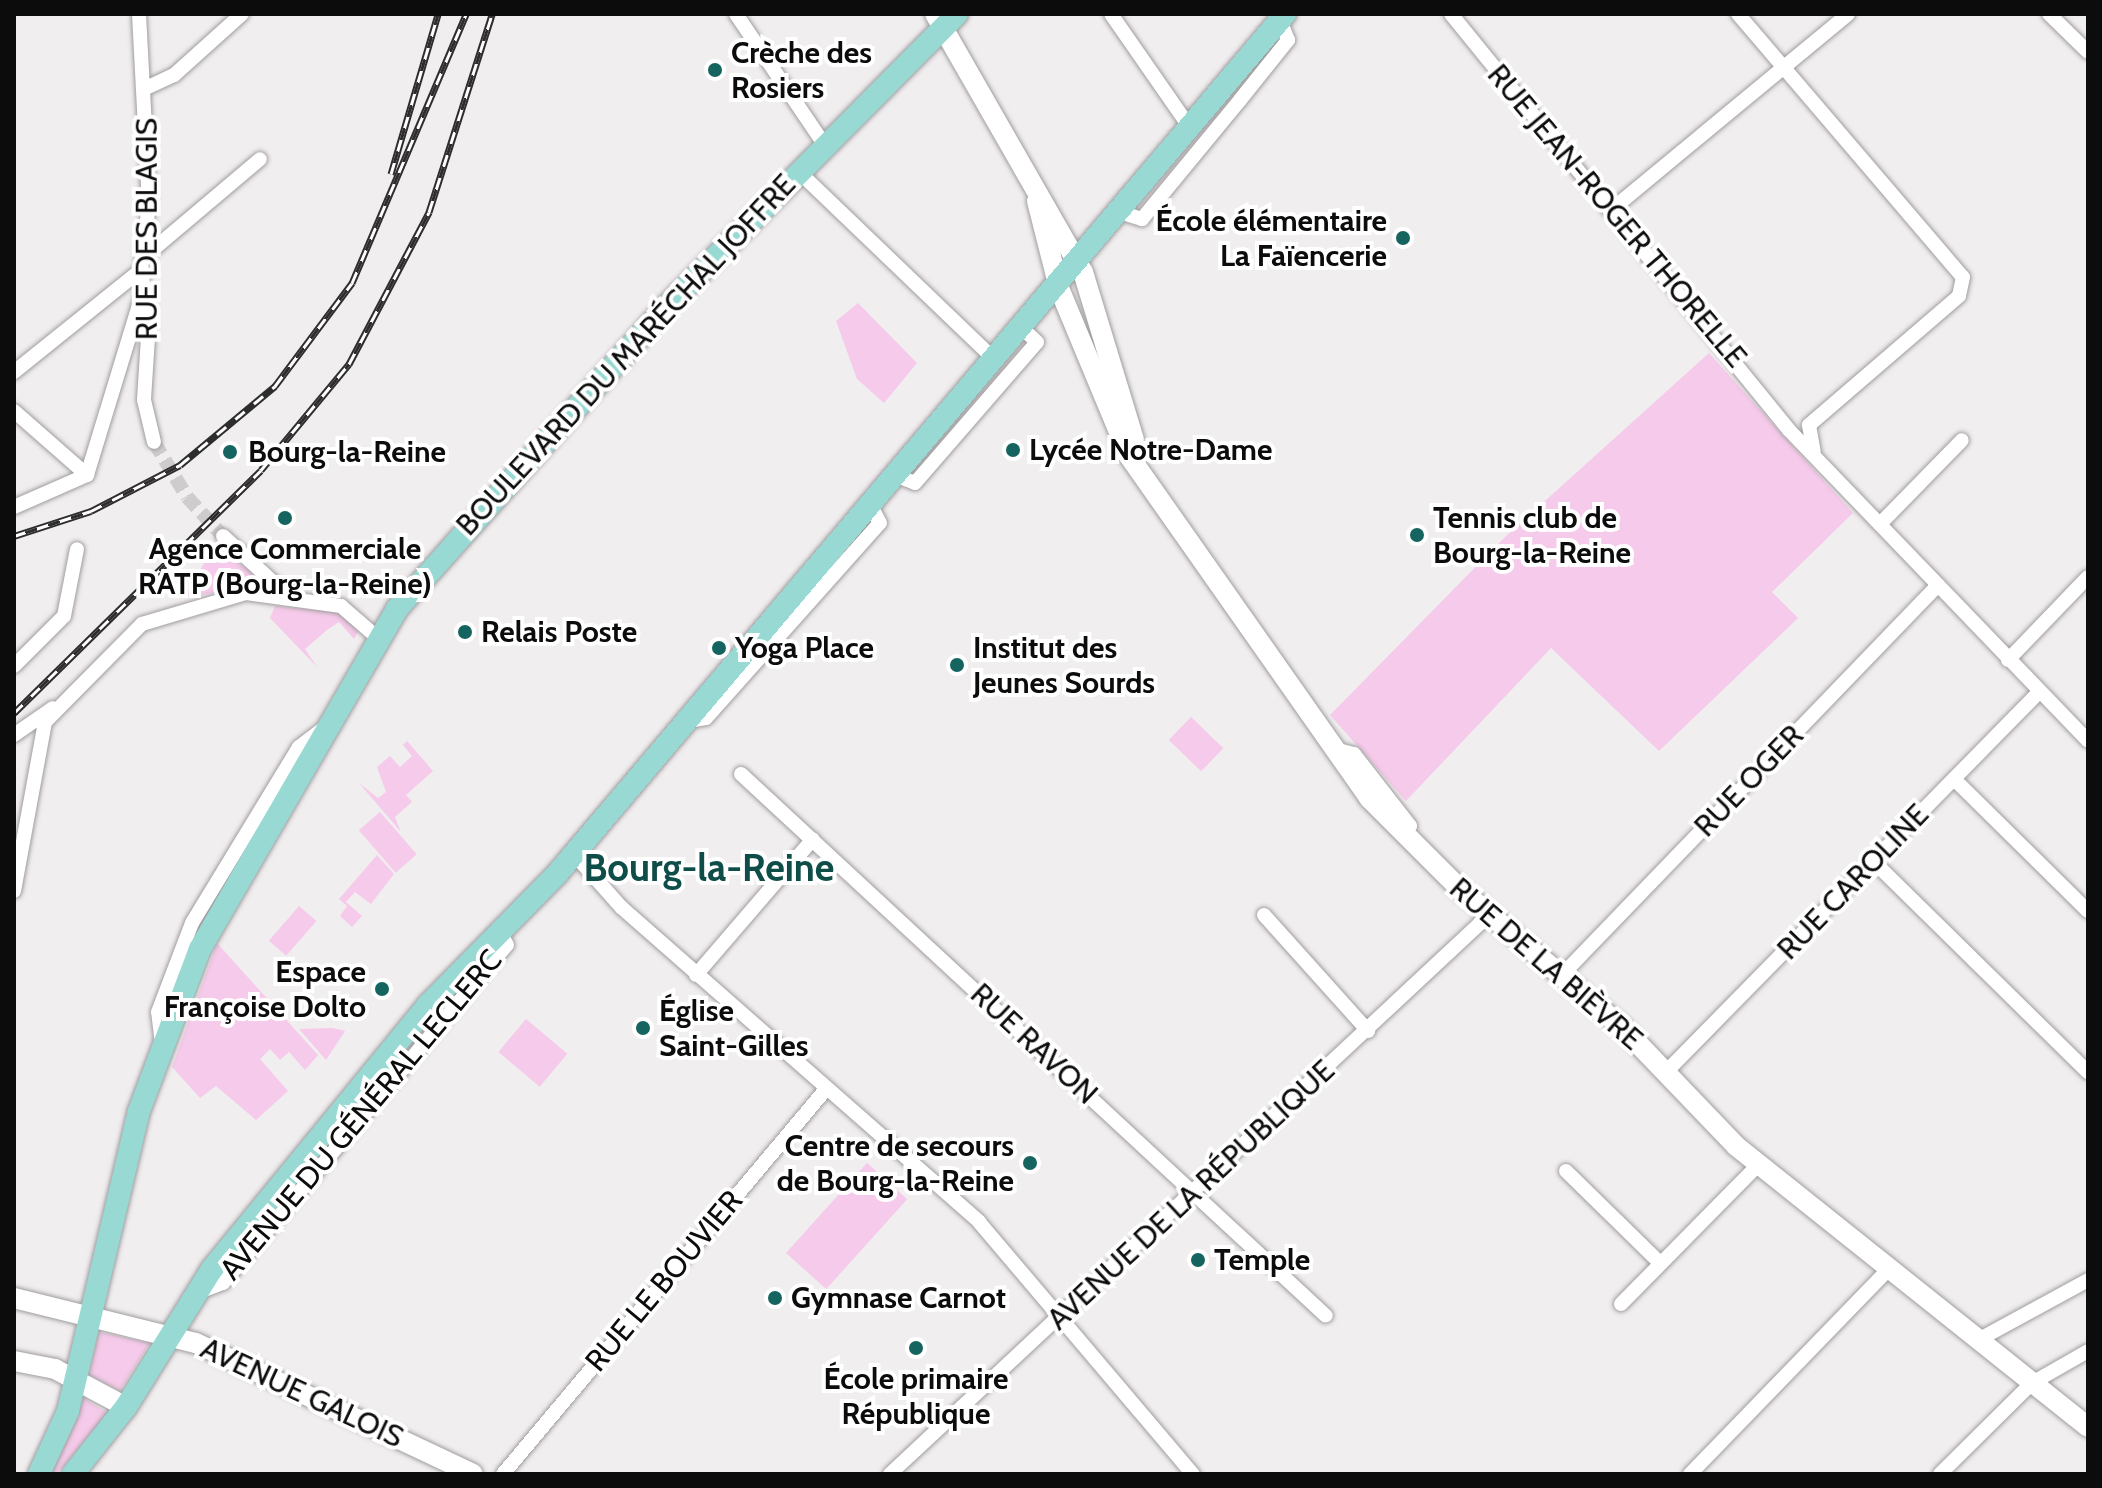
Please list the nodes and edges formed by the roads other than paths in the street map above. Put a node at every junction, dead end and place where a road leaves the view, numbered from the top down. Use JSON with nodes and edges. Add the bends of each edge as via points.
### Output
{"nodes":[{"id":1,"x":139,"y":14,"type":"edge"},
{"id":2,"x":242,"y":14,"type":"edge"},
{"id":3,"x":736,"y":14,"type":"edge"},
{"id":4,"x":1111,"y":14,"type":"edge"},
{"id":5,"x":1451,"y":14,"type":"edge"},
{"id":6,"x":1738,"y":14,"type":"edge"},
{"id":7,"x":1848,"y":14,"type":"edge"},
{"id":8,"x":2049,"y":14,"type":"edge"},
{"id":9,"x":1282,"y":17,"type":"edge"},
{"id":10,"x":944,"y":19,"type":"edge"},
{"id":11,"x":2088,"y":52,"type":"edge"},
{"id":12,"x":1785,"y":67,"type":"junction"},
{"id":13,"x":146,"y":88,"type":"junction"},
{"id":14,"x":1191,"y":129,"type":"junction"},
{"id":15,"x":824,"y":144,"type":"junction"},
{"id":16,"x":260,"y":159,"type":"dead end"},
{"id":17,"x":798,"y":171,"type":"junction"},
{"id":18,"x":1037,"y":201,"type":"junction"},
{"id":19,"x":1610,"y":211,"type":"junction"},
{"id":20,"x":1123,"y":213,"type":"junction"},
{"id":21,"x":142,"y":264,"type":"junction"},
{"id":22,"x":1079,"y":264,"type":"junction"},
{"id":23,"x":1059,"y":288,"type":"junction"},
{"id":24,"x":143,"y":292,"type":"junction"},
{"id":25,"x":1023,"y":329,"type":"junction"},
{"id":26,"x":996,"y":361,"type":"junction"},
{"id":27,"x":17,"y":367,"type":"edge"},
{"id":28,"x":14,"y":411,"type":"edge"},
{"id":29,"x":1782,"y":418,"type":"junction"},
{"id":30,"x":1809,"y":425,"type":"junction"},
{"id":31,"x":1962,"y":440,"type":"dead end"},
{"id":32,"x":154,"y":442,"type":"tunnel mouth"},
{"id":33,"x":1816,"y":456,"type":"junction"},
{"id":34,"x":1142,"y":471,"type":"junction"},
{"id":35,"x":87,"y":475,"type":"junction"},
{"id":36,"x":897,"y":476,"type":"junction"},
{"id":37,"x":14,"y":507,"type":"edge"},
{"id":38,"x":1880,"y":524,"type":"junction"},
{"id":39,"x":223,"y":536,"type":"tunnel mouth"},
{"id":40,"x":77,"y":549,"type":"dead end"},
{"id":41,"x":2088,"y":577,"type":"edge"},
{"id":42,"x":1938,"y":585,"type":"junction"},
{"id":43,"x":288,"y":596,"type":"junction"},
{"id":44,"x":379,"y":639,"type":"junction"},
{"id":45,"x":2008,"y":660,"type":"junction"},
{"id":46,"x":14,"y":666,"type":"edge"},
{"id":47,"x":2039,"y":692,"type":"junction"},
{"id":48,"x":53,"y":708,"type":"junction"},
{"id":49,"x":14,"y":735,"type":"edge"},
{"id":50,"x":2088,"y":741,"type":"edge"},
{"id":51,"x":741,"y":774,"type":"dead end"},
{"id":52,"x":1954,"y":779,"type":"junction"},
{"id":53,"x":813,"y":839,"type":"junction"},
{"id":54,"x":574,"y":854,"type":"junction"},
{"id":55,"x":1874,"y":862,"type":"junction"},
{"id":56,"x":14,"y":891,"type":"edge"},
{"id":57,"x":2088,"y":911,"type":"edge"},
{"id":58,"x":1490,"y":914,"type":"junction"},
{"id":59,"x":1264,"y":915,"type":"dead end"},
{"id":60,"x":696,"y":975,"type":"junction"},
{"id":61,"x":1561,"y":976,"type":"junction"},
{"id":62,"x":1368,"y":1031,"type":"junction"},
{"id":63,"x":1666,"y":1072,"type":"junction"},
{"id":64,"x":2088,"y":1072,"type":"edge"},
{"id":65,"x":826,"y":1089,"type":"junction"},
{"id":66,"x":1758,"y":1165,"type":"junction"},
{"id":67,"x":1566,"y":1171,"type":"dead end"},
{"id":68,"x":1195,"y":1192,"type":"junction"},
{"id":69,"x":1660,"y":1263,"type":"junction"},
{"id":70,"x":1888,"y":1270,"type":"junction"},
{"id":71,"x":2088,"y":1280,"type":"edge"},
{"id":72,"x":14,"y":1298,"type":"edge"},
{"id":73,"x":1621,"y":1304,"type":"dead end"},
{"id":74,"x":90,"y":1316,"type":"junction"},
{"id":75,"x":1326,"y":1316,"type":"dead end"},
{"id":76,"x":1059,"y":1317,"type":"junction"},
{"id":77,"x":174,"y":1335,"type":"junction"},
{"id":78,"x":1978,"y":1340,"type":"junction"},
{"id":79,"x":2088,"y":1351,"type":"edge"},
{"id":80,"x":14,"y":1361,"type":"edge"},
{"id":81,"x":76,"y":1379,"type":"junction"},
{"id":82,"x":2032,"y":1383,"type":"junction"},
{"id":83,"x":126,"y":1407,"type":"junction"},
{"id":84,"x":2088,"y":1427,"type":"edge"},
{"id":85,"x":39,"y":1474,"type":"edge"},
{"id":86,"x":73,"y":1474,"type":"edge"},
{"id":87,"x":473,"y":1474,"type":"edge"},
{"id":88,"x":503,"y":1474,"type":"edge"},
{"id":89,"x":890,"y":1474,"type":"edge"},
{"id":90,"x":1193,"y":1474,"type":"edge"},
{"id":91,"x":1690,"y":1474,"type":"edge"},
{"id":92,"x":1940,"y":1474,"type":"edge"}],
"edges":[{"from":1,"to":13,"type":"street","name":"RUE DES BLAGIS"},
{"from":2,"to":13,"type":"street","via":[[174,75]]},
{"from":3,"to":15,"type":"street"},
{"from":4,"to":14,"type":"street"},
{"from":5,"to":19,"type":"street","name":"RUE JEAN-ROGER THORELLE"},
{"from":6,"to":12,"type":"street"},
{"from":7,"to":12,"type":"street"},
{"from":8,"to":11,"type":"street"},
{"from":9,"to":14,"type":"main road","name":"AVENUE DU GÉNÉRAL LECLERC"},
{"from":9,"to":20,"type":"street","name":"AVENUE DU GÉNÉRAL LECLERC","via":[[1288,40],[1142,219]]},
{"from":10,"to":15,"type":"main road","name":"BOULEVARD DU MARÉCHAL JOFFRE"},
{"from":10,"to":18,"type":"main road"},
{"from":12,"to":19,"type":"street"},
{"from":12,"to":30,"type":"street","via":[[1960,268],[1964,282],[1959,296]]},
{"from":13,"to":21,"type":"street","name":"RUE DES BLAGIS","via":[[149,203]]},
{"from":14,"to":20,"type":"main road","name":"AVENUE DU GÉNÉRAL LECLERC"},
{"from":15,"to":17,"type":"main road","name":"BOULEVARD DU MARÉCHAL JOFFRE"},
{"from":16,"to":21,"type":"street"},
{"from":17,"to":26,"type":"street"},
{"from":17,"to":44,"type":"main road","name":"BOULEVARD DU MARÉCHAL JOFFRE","via":[[445,550]]},
{"from":18,"to":22,"type":"main road","name":"RUE DE LA BIÈVRE"},
{"from":18,"to":23,"type":"main road","name":"RUE DE LA BIÈVRE"},
{"from":19,"to":29,"type":"street","name":"RUE JEAN-ROGER THORELLE"},
{"from":20,"to":22,"type":"main road","name":"AVENUE DU GÉNÉRAL LECLERC"},
{"from":21,"to":24,"type":"street","name":"RUE DES BLAGIS"},
{"from":21,"to":27,"type":"street"},
{"from":22,"to":23,"type":"main road","name":"AVENUE DU GÉNÉRAL LECLERC"},
{"from":22,"to":34,"type":"main road","name":"RUE DE LA BIÈVRE"},
{"from":23,"to":25,"type":"main road","name":"AVENUE DU GÉNÉRAL LECLERC"},
{"from":23,"to":34,"type":"main road","name":"RUE DE LA BIÈVRE","via":[[1129,456]]},
{"from":24,"to":32,"type":"street","name":"RUE DES BLAGIS","via":[[149,322],[144,400]]},
{"from":24,"to":35,"type":"street"},
{"from":25,"to":26,"type":"main road","name":"AVENUE DU GÉNÉRAL LECLERC"},
{"from":25,"to":36,"type":"street","via":[[1037,342],[915,483]]},
{"from":26,"to":36,"type":"main road","name":"AVENUE DU GÉNÉRAL LECLERC"},
{"from":28,"to":35,"type":"street"},
{"from":29,"to":30,"type":"street"},
{"from":29,"to":33,"type":"street","name":"RUE JEAN-ROGER THORELLE"},
{"from":30,"to":33,"type":"street"},
{"from":31,"to":38,"type":"street"},
{"from":33,"to":38,"type":"street","name":"RUE JEAN-ROGER THORELLE"},
{"from":34,"to":58,"type":"main road","name":"RUE DE LA BIÈVRE","via":[[1331,748]]},
{"from":35,"to":37,"type":"street"},
{"from":36,"to":54,"type":"main road","name":"AVENUE DU GÉNÉRAL LECLERC"},
{"from":38,"to":42,"type":"street","name":"RUE JEAN-ROGER THORELLE"},
{"from":39,"to":43,"type":"street"},
{"from":40,"to":46,"type":"street","via":[[64,616]]},
{"from":41,"to":45,"type":"street"},
{"from":42,"to":45,"type":"street","name":"RUE JEAN-ROGER THORELLE"},
{"from":42,"to":61,"type":"street","name":"RUE OGER"},
{"from":43,"to":44,"type":"street","via":[[353,611]]},
{"from":43,"to":48,"type":"street","via":[[236,593],[154,617]]},
{"from":44,"to":74,"type":"main road","name":"BOULEVARD DU MARÉCHAL JOFFRE","via":[[208,930],[139,1111]]},
{"from":45,"to":47,"type":"street","name":"RUE JEAN-ROGER THORELLE"},
{"from":47,"to":50,"type":"street","name":"RUE JEAN-ROGER THORELLE"},
{"from":47,"to":52,"type":"street","name":"RUE CAROLINE"},
{"from":48,"to":49,"type":"street"},
{"from":48,"to":56,"type":"street"},
{"from":51,"to":53,"type":"street","name":"RUE RAVON"},
{"from":52,"to":55,"type":"street","name":"RUE CAROLINE"},
{"from":52,"to":57,"type":"street"},
{"from":53,"to":60,"type":"street"},
{"from":53,"to":68,"type":"street","name":"RUE RAVON"},
{"from":54,"to":60,"type":"street"},
{"from":54,"to":77,"type":"main road","name":"AVENUE DU GÉNÉRAL LECLERC","via":[[498,927],[198,1293]]},
{"from":55,"to":63,"type":"street","name":"RUE CAROLINE"},
{"from":55,"to":64,"type":"street"},
{"from":58,"to":61,"type":"main road","name":"RUE DE LA BIÈVRE"},
{"from":58,"to":62,"type":"street","name":"AVENUE DE LA RÉPUBLIQUE"},
{"from":59,"to":62,"type":"street"},
{"from":60,"to":65,"type":"street"},
{"from":61,"to":63,"type":"main road","name":"RUE DE LA BIÈVRE"},
{"from":62,"to":68,"type":"street","name":"AVENUE DE LA RÉPUBLIQUE"},
{"from":63,"to":66,"type":"main road","name":"RUE DE LA BIÈVRE"},
{"from":65,"to":76,"type":"street","via":[[979,1222]]},
{"from":65,"to":88,"type":"street","name":"RUE LE BOUVIER"},
{"from":66,"to":69,"type":"street"},
{"from":66,"to":70,"type":"main road","name":"RUE DE LA BIÈVRE"},
{"from":67,"to":69,"type":"street"},
{"from":68,"to":75,"type":"street","name":"RUE RAVON"},
{"from":68,"to":76,"type":"street","name":"AVENUE DE LA RÉPUBLIQUE"},
{"from":69,"to":73,"type":"street"},
{"from":70,"to":78,"type":"main road","name":"RUE DE LA BIÈVRE"},
{"from":70,"to":91,"type":"street"},
{"from":71,"to":78,"type":"street"},
{"from":72,"to":74,"type":"main road","name":"AVENUE GALOIS"},
{"from":74,"to":77,"type":"main road","name":"AVENUE GALOIS"},
{"from":74,"to":81,"type":"main road"},
{"from":76,"to":89,"type":"street","name":"AVENUE DE LA RÉPUBLIQUE"},
{"from":76,"to":90,"type":"street"},
{"from":77,"to":83,"type":"main road","name":"AVENUE DU GÉNÉRAL LECLERC"},
{"from":77,"to":87,"type":"main road","name":"AVENUE GALOIS"},
{"from":78,"to":82,"type":"main road","name":"RUE DE LA BIÈVRE"},
{"from":79,"to":82,"type":"street"},
{"from":80,"to":81,"type":"main road"},
{"from":81,"to":83,"type":"main road"},
{"from":81,"to":85,"type":"main road"},
{"from":82,"to":84,"type":"main road","name":"RUE DE LA BIÈVRE"},
{"from":82,"to":92,"type":"street"},
{"from":83,"to":86,"type":"main road","name":"AVENUE DU GÉNÉRAL LECLERC"}]}
